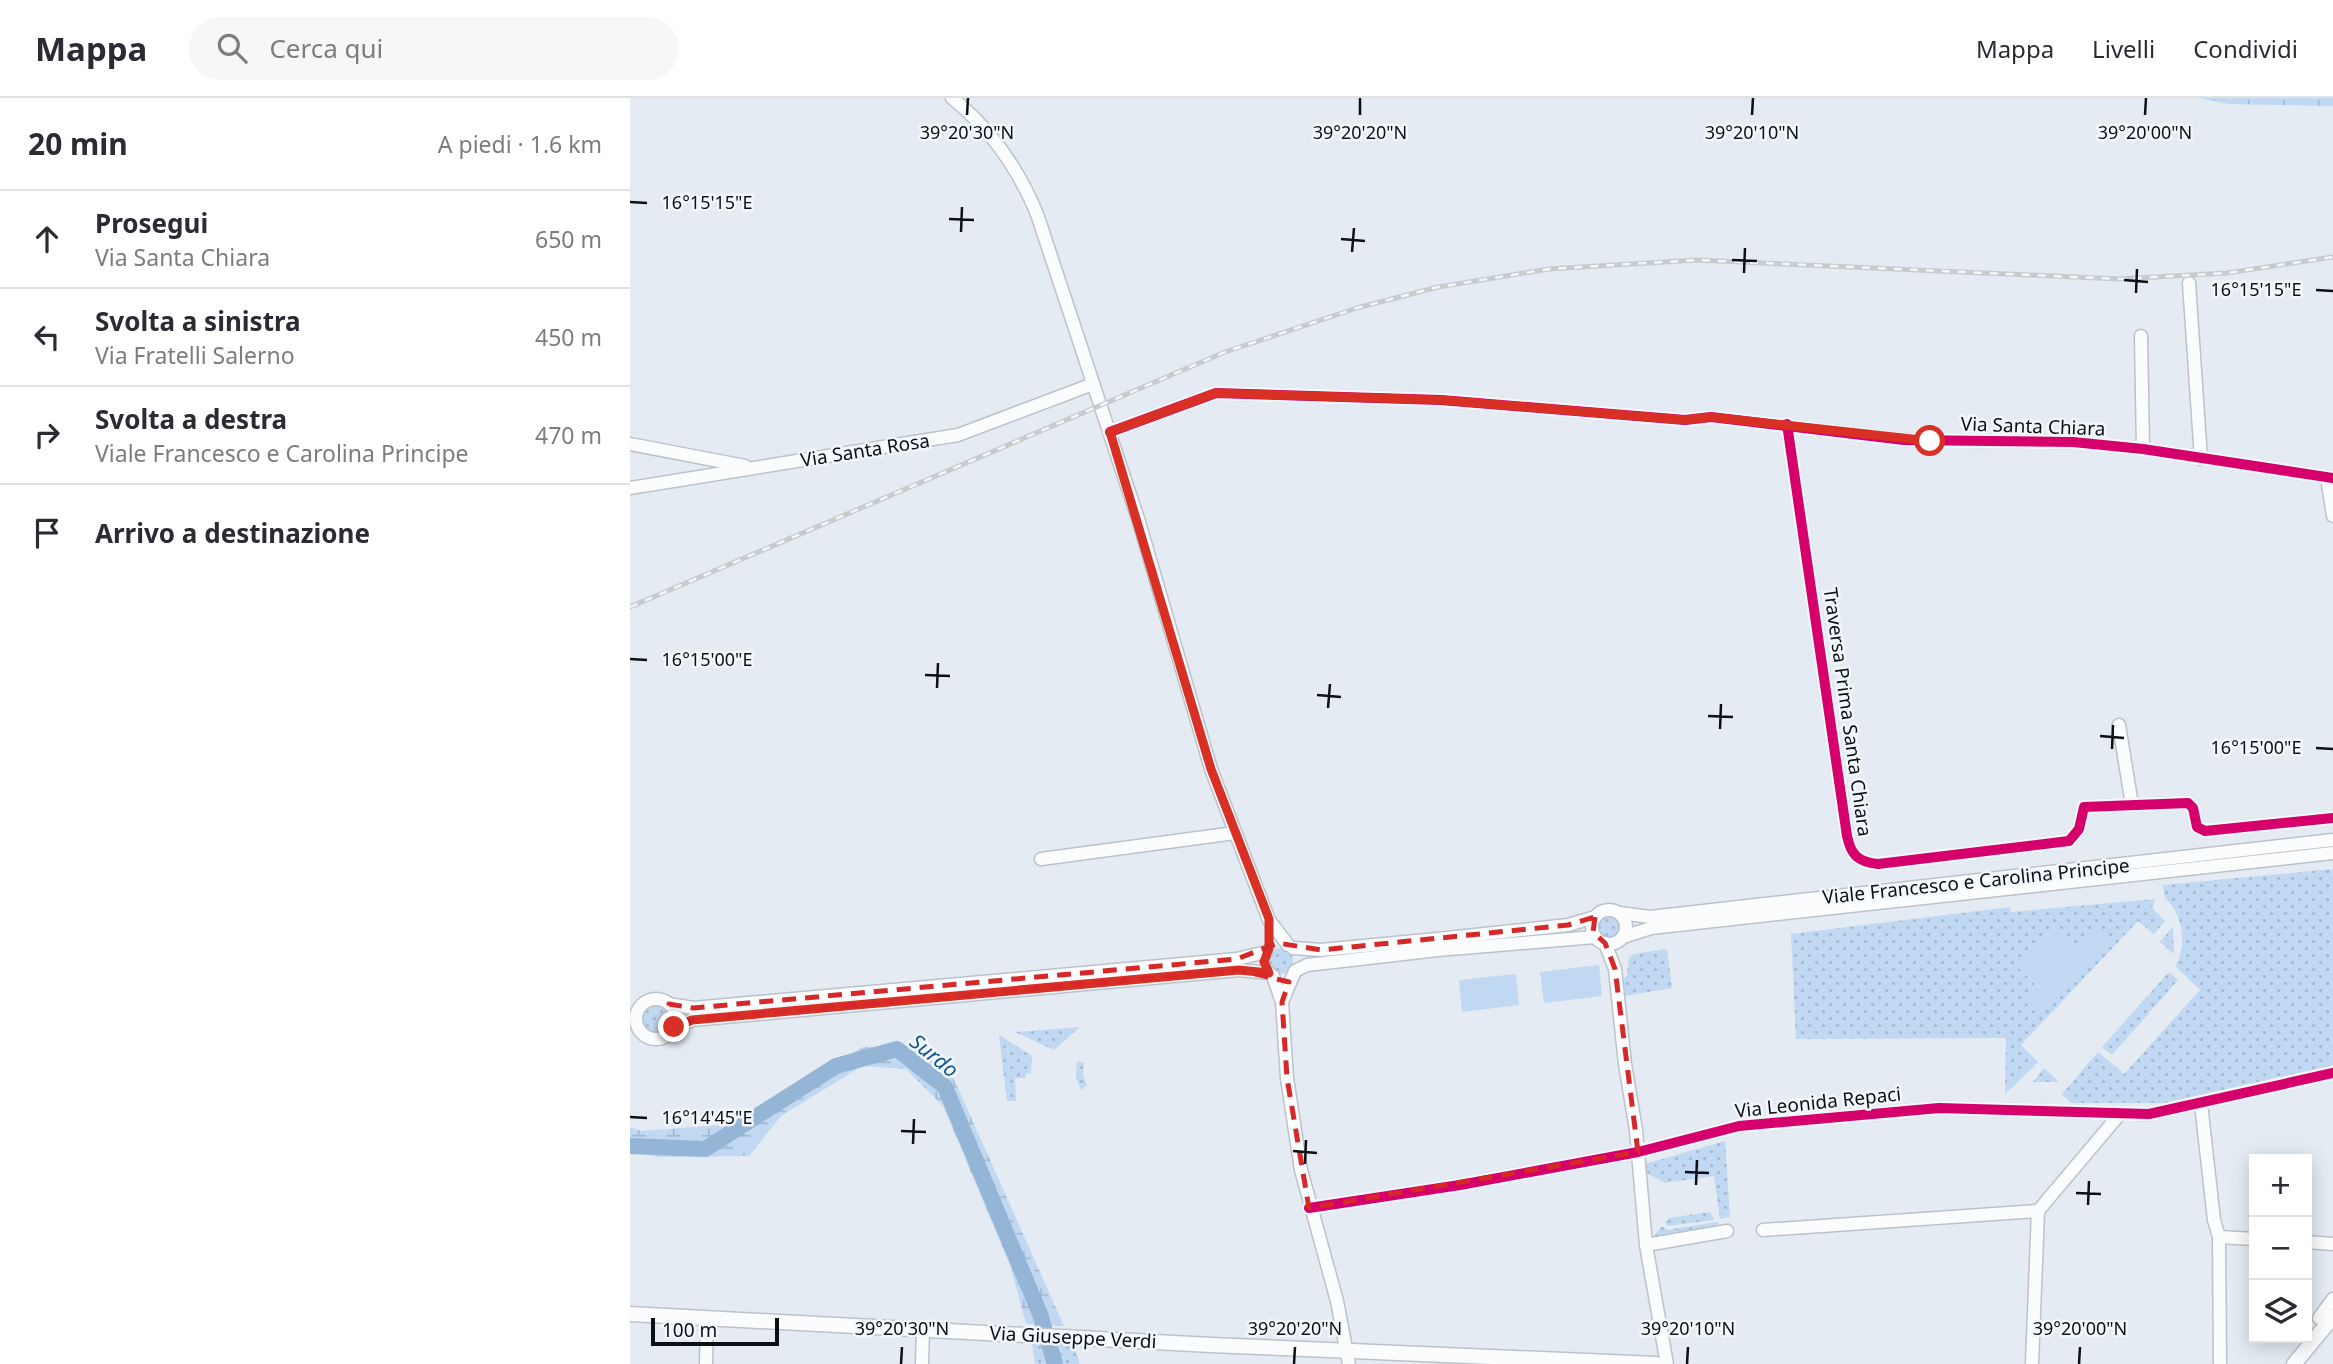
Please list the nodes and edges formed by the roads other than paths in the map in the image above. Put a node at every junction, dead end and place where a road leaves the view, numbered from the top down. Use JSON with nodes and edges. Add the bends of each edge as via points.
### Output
{"nodes":[{"id":1,"x":952,"y":98,"type":"edge"},
{"id":2,"x":2189,"y":283,"type":"dead end"},
{"id":3,"x":2141,"y":336,"type":"dead end"},
{"id":4,"x":1093,"y":384,"type":"junction"},
{"id":5,"x":1787,"y":424,"type":"junction"},
{"id":6,"x":1110,"y":432,"type":"junction"},
{"id":7,"x":630,"y":443,"type":"edge"},
{"id":8,"x":2143,"y":449,"type":"junction"},
{"id":9,"x":2200,"y":459,"type":"junction"},
{"id":10,"x":755,"y":468,"type":"junction"},
{"id":11,"x":2330,"y":477,"type":"edge"},
{"id":12,"x":630,"y":488,"type":"edge"},
{"id":13,"x":2333,"y":516,"type":"edge"},
{"id":14,"x":2119,"y":725,"type":"dead end"},
{"id":15,"x":2132,"y":804,"type":"junction"},
{"id":16,"x":2333,"y":818,"type":"edge"},
{"id":17,"x":1235,"y":832,"type":"junction"},
{"id":18,"x":2333,"y":840,"type":"edge"},
{"id":19,"x":2333,"y":853,"type":"edge"},
{"id":20,"x":1041,"y":859,"type":"dead end"},
{"id":21,"x":1620,"y":913,"type":"junction"},
{"id":22,"x":1595,"y":917,"type":"junction"},
{"id":23,"x":1269,"y":919,"type":"junction"},
{"id":24,"x":1622,"y":938,"type":"junction"},
{"id":25,"x":1600,"y":940,"type":"junction"},
{"id":26,"x":1290,"y":946,"type":"junction"},
{"id":27,"x":1267,"y":950,"type":"junction"},
{"id":28,"x":1615,"y":969,"type":"junction"},
{"id":29,"x":1295,"y":971,"type":"junction"},
{"id":30,"x":1271,"y":974,"type":"junction"},
{"id":31,"x":1282,"y":1002,"type":"junction"},
{"id":32,"x":668,"y":1004,"type":"junction"},
{"id":33,"x":634,"y":1012,"type":"edge"},
{"id":34,"x":674,"y":1027,"type":"junction"},
{"id":35,"x":635,"y":1029,"type":"edge"},
{"id":36,"x":2333,"y":1073,"type":"edge"},
{"id":37,"x":2201,"y":1104,"type":"junction"},
{"id":38,"x":2119,"y":1115,"type":"junction"},
{"id":39,"x":1637,"y":1152,"type":"junction"},
{"id":40,"x":1310,"y":1208,"type":"junction"},
{"id":41,"x":2038,"y":1211,"type":"junction"},
{"id":42,"x":1763,"y":1230,"type":"dead end"},
{"id":43,"x":1727,"y":1231,"type":"dead end"},
{"id":44,"x":2219,"y":1237,"type":"junction"},
{"id":45,"x":2249,"y":1239,"type":"edge"},
{"id":46,"x":2312,"y":1242,"type":"edge"},
{"id":47,"x":2333,"y":1244,"type":"edge"},
{"id":48,"x":1646,"y":1245,"type":"junction"},
{"id":49,"x":2333,"y":1301,"type":"edge"},
{"id":50,"x":630,"y":1314,"type":"edge"},
{"id":51,"x":2326,"y":1317,"type":"edge"},
{"id":52,"x":707,"y":1318,"type":"junction"},
{"id":53,"x":923,"y":1329,"type":"junction"},
{"id":54,"x":2312,"y":1330,"type":"edge"},
{"id":55,"x":2300,"y":1343,"type":"edge"},
{"id":56,"x":1346,"y":1360,"type":"edge"},
{"id":57,"x":1569,"y":1362,"type":"edge"},
{"id":58,"x":706,"y":1364,"type":"edge"},
{"id":59,"x":922,"y":1364,"type":"edge"},
{"id":60,"x":1656,"y":1364,"type":"edge"},
{"id":61,"x":1667,"y":1364,"type":"edge"},
{"id":62,"x":2032,"y":1364,"type":"edge"},
{"id":63,"x":2220,"y":1364,"type":"edge"},
{"id":64,"x":2284,"y":1364,"type":"edge"},
{"id":65,"x":2294,"y":1364,"type":"edge"}],
"edges":[{"from":1,"to":4,"type":"street","via":[[973,114],[1021,177]]},
{"from":2,"to":9,"type":"street"},
{"from":3,"to":8,"type":"street"},
{"from":4,"to":6,"type":"street"},
{"from":4,"to":10,"type":"street","name":"Via Santa Rosa","via":[[958,435]]},
{"from":5,"to":6,"type":"street","name":"Via Santa Chiara","via":[[1441,400],[1216,393]]},
{"from":5,"to":8,"type":"street","name":"Via Santa Chiara","via":[[1904,440],[2073,442]]},
{"from":5,"to":15,"type":"street","name":"Traversa Prima Santa Chiara","via":[[1851,852],[1867,863],[1878,864],[2064,842],[2080,829],[2084,807]]},
{"from":6,"to":17,"type":"street","via":[[1188,697]]},
{"from":7,"to":10,"type":"street"},
{"from":8,"to":9,"type":"street","name":"Via Santa Chiara"},
{"from":9,"to":11,"type":"street","name":"Via Santa Chiara"},
{"from":10,"to":12,"type":"street","name":"Via Santa Rosa"},
{"from":11,"to":13,"type":"street"},
{"from":14,"to":15,"type":"street"},
{"from":15,"to":16,"type":"street","name":"Traversa Prima Santa Chiara","via":[[2188,803],[2197,827],[2205,831]]},
{"from":17,"to":20,"type":"street"},
{"from":17,"to":23,"type":"street"},
{"from":18,"to":21,"type":"street","name":"Viale Francesco e Carolina Principe","via":[[1650,917]]},
{"from":19,"to":24,"type":"street","name":"Viale Francesco e Carolina Principe","via":[[1651,928]]},
{"from":21,"to":22,"type":"street","name":"Viale Francesco e Carolina Principe","via":[[1604,911]]},
{"from":21,"to":24,"type":"street","via":[[1626,922]]},
{"from":22,"to":25,"type":"street","via":[[1592,927]]},
{"from":22,"to":26,"type":"street","name":"Viale Francesco e Carolina Principe","via":[[1568,925],[1437,939],[1321,950]]},
{"from":23,"to":26,"type":"street"},
{"from":23,"to":27,"type":"street"},
{"from":24,"to":25,"type":"street","name":"Viale Francesco e Carolina Principe"},
{"from":24,"to":28,"type":"street"},
{"from":25,"to":28,"type":"street"},
{"from":25,"to":29,"type":"street","name":"Viale Francesco e Carolina Principe","via":[[1348,960]]},
{"from":26,"to":27,"type":"street","name":"Viale Francesco e Carolina Principe","via":[[1278,943]]},
{"from":26,"to":29,"type":"street","via":[[1298,957]]},
{"from":27,"to":30,"type":"street","via":[[1264,962]]},
{"from":27,"to":32,"type":"street","name":"Viale Francesco e Carolina Principe","via":[[1237,959],[693,1008]]},
{"from":28,"to":39,"type":"street"},
{"from":29,"to":30,"type":"street","name":"Viale Francesco e Carolina Principe","via":[[1288,977]]},
{"from":29,"to":31,"type":"street"},
{"from":30,"to":31,"type":"street"},
{"from":30,"to":34,"type":"street","name":"Viale Francesco e Carolina Principe","via":[[1239,970],[692,1020]]},
{"from":31,"to":40,"type":"street","via":[[1293,1124]]},
{"from":32,"to":33,"type":"street","name":"Viale Francesco e Carolina Principe","via":[[654,999]]},
{"from":32,"to":34,"type":"street","via":[[676,1017]]},
{"from":33,"to":35,"type":"street","name":"Viale Francesco e Carolina Principe"},
{"from":34,"to":35,"type":"street","name":"Viale Francesco e Carolina Principe","via":[[658,1039]]},
{"from":36,"to":37,"type":"street","name":"Via Leonida Repaci"},
{"from":37,"to":38,"type":"street","name":"Via Leonida Repaci"},
{"from":37,"to":44,"type":"street"},
{"from":38,"to":39,"type":"street","name":"Via Leonida Repaci","via":[[1939,1108],[1870,1112],[1739,1126]]},
{"from":38,"to":41,"type":"street"},
{"from":39,"to":40,"type":"street","name":"Via Leonida Repaci"},
{"from":39,"to":48,"type":"street"},
{"from":40,"to":56,"type":"street"},
{"from":41,"to":42,"type":"street"},
{"from":41,"to":62,"type":"street"},
{"from":43,"to":48,"type":"street"},
{"from":44,"to":45,"type":"street"},
{"from":44,"to":63,"type":"street"},
{"from":46,"to":47,"type":"street"},
{"from":48,"to":61,"type":"street"},
{"from":49,"to":51,"type":"main road"},
{"from":50,"to":52,"type":"main road","name":"Via Giuseppe Verdi"},
{"from":51,"to":54,"type":"main road"},
{"from":51,"to":65,"type":"main road"},
{"from":52,"to":53,"type":"main road","name":"Via Giuseppe Verdi"},
{"from":52,"to":58,"type":"street"},
{"from":53,"to":56,"type":"main road","name":"Via Giuseppe Verdi","via":[[1072,1336]]},
{"from":53,"to":59,"type":"street"},
{"from":55,"to":64,"type":"main road"},
{"from":56,"to":57,"type":"main road","name":"Via Giuseppe Verdi"},
{"from":57,"to":60,"type":"main road","name":"Via Giuseppe Verdi"}]}
